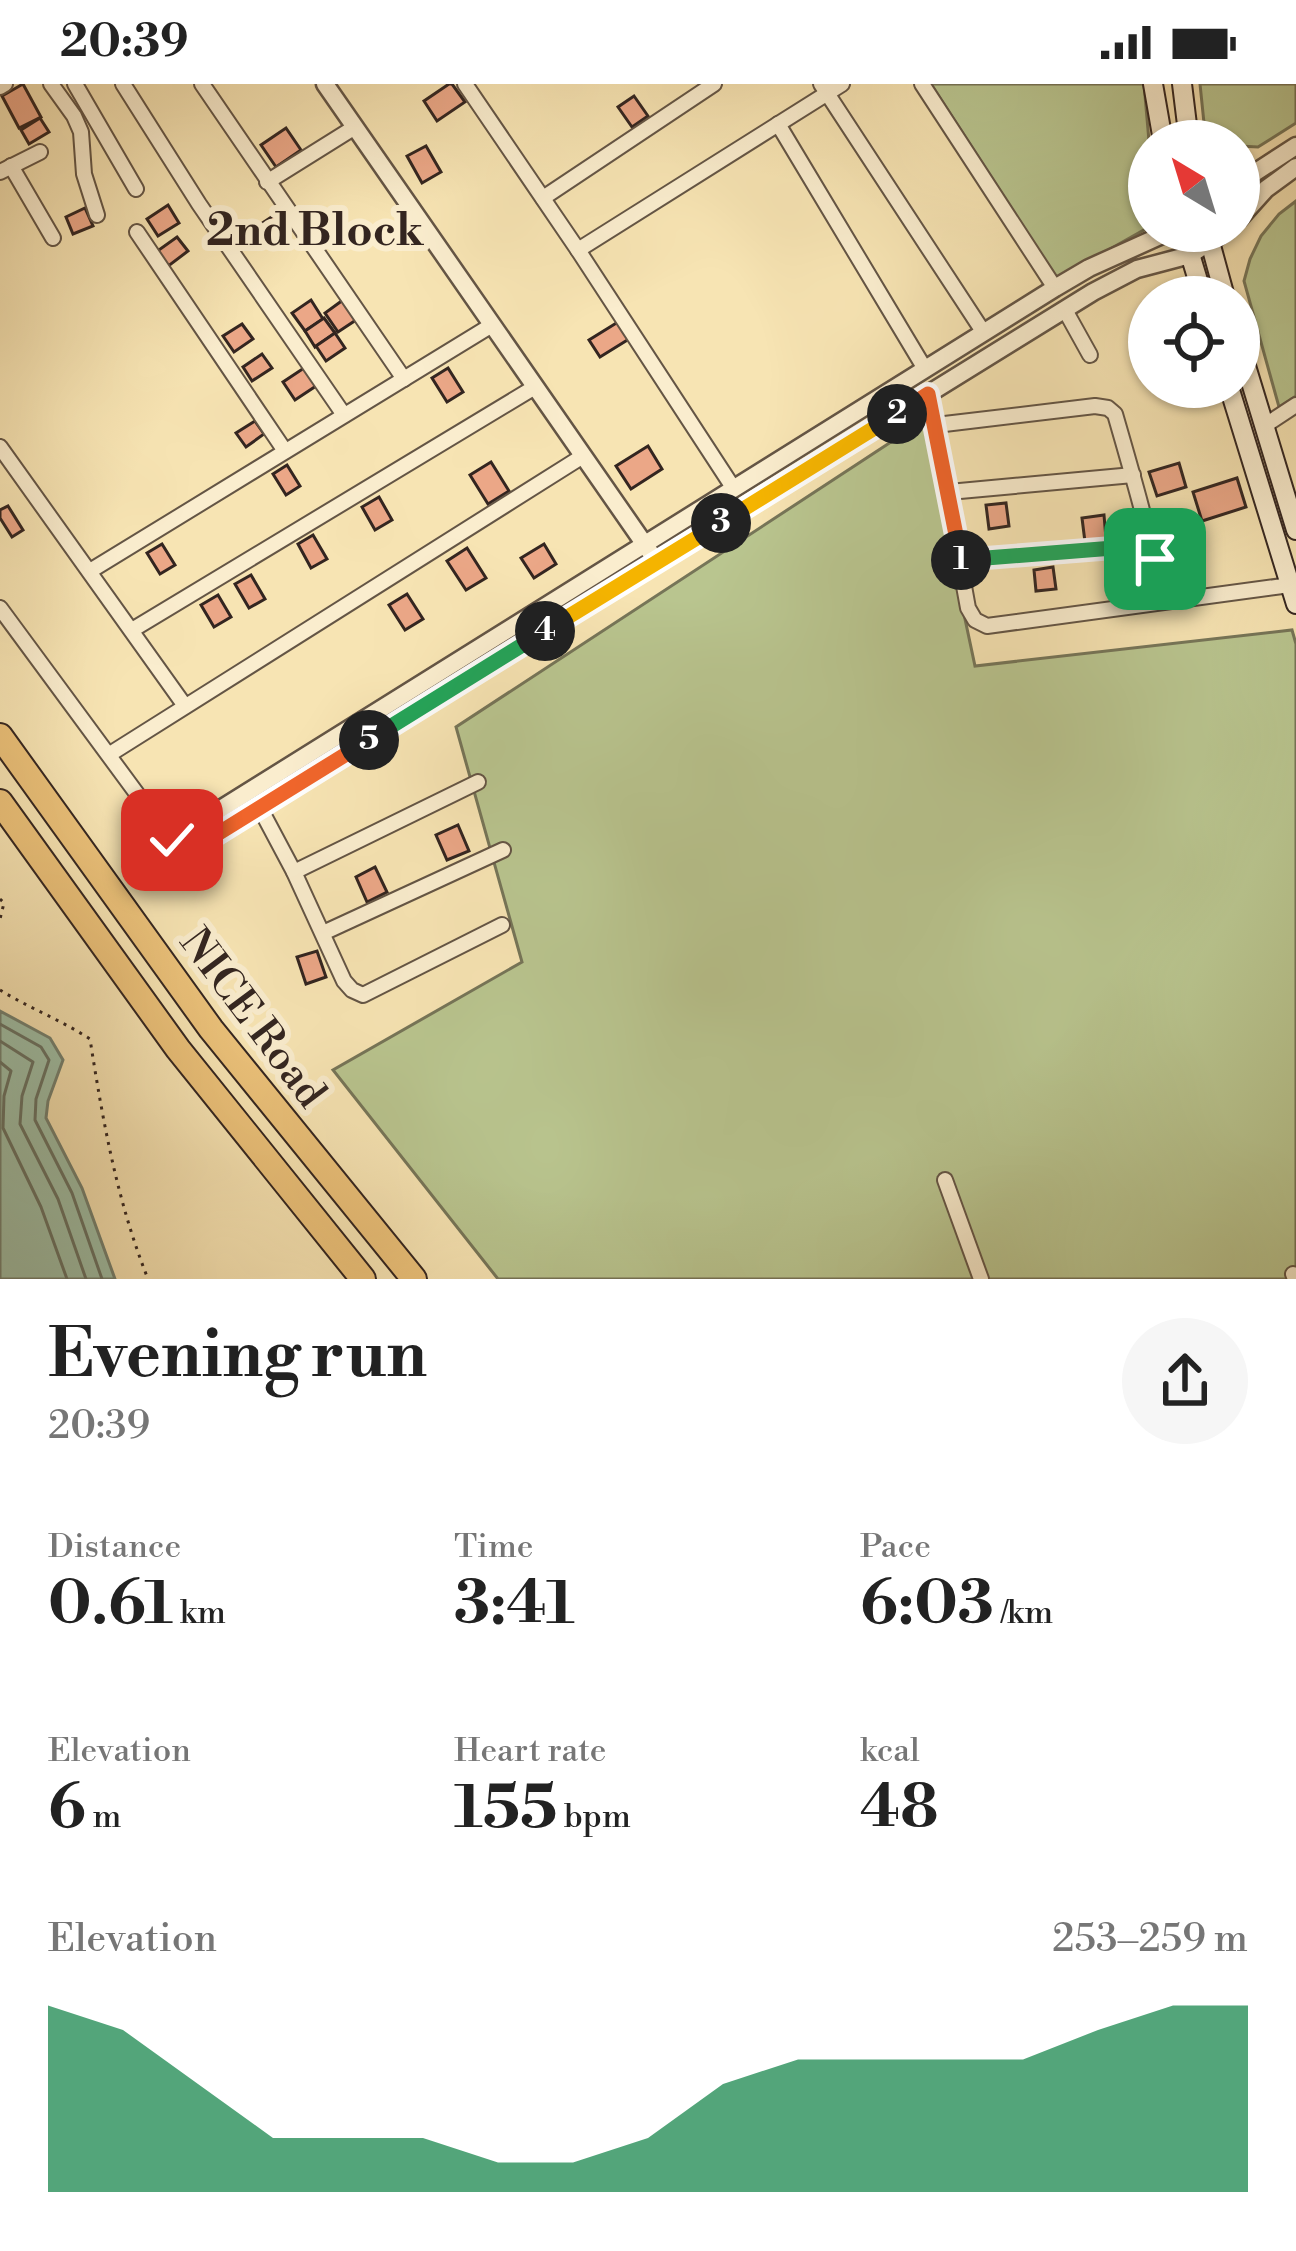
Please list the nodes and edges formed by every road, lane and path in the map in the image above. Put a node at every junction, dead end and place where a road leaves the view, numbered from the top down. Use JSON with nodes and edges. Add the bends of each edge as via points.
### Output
{"nodes":[{"id":1,"x":51,"y":84,"type":"edge"},
{"id":2,"x":75,"y":84,"type":"edge"},
{"id":3,"x":123,"y":84,"type":"edge"},
{"id":4,"x":202,"y":84,"type":"edge"},
{"id":5,"x":326,"y":84,"type":"edge"},
{"id":6,"x":464,"y":84,"type":"edge"},
{"id":7,"x":714,"y":84,"type":"edge"},
{"id":8,"x":842,"y":84,"type":"edge"},
{"id":9,"x":922,"y":84,"type":"edge"},
{"id":10,"x":1154,"y":84,"type":"edge"},
{"id":11,"x":1182,"y":84,"type":"edge"},
{"id":12,"x":824,"y":89,"type":"edge"},
{"id":13,"x":1160,"y":120,"type":"edge"},
{"id":14,"x":1186,"y":120,"type":"edge"},
{"id":15,"x":778,"y":124,"type":"junction"},
{"id":16,"x":355,"y":127,"type":"junction"},
{"id":17,"x":1296,"y":146,"type":"edge"},
{"id":18,"x":40,"y":152,"type":"dead end"},
{"id":19,"x":1296,"y":167,"type":"edge"},
{"id":20,"x":6,"y":169,"type":"edge"},
{"id":21,"x":1260,"y":169,"type":"edge"},
{"id":22,"x":267,"y":182,"type":"junction"},
{"id":23,"x":136,"y":189,"type":"dead end"},
{"id":24,"x":1260,"y":196,"type":"edge"},
{"id":25,"x":543,"y":198,"type":"junction"},
{"id":26,"x":97,"y":215,"type":"dead end"},
{"id":27,"x":137,"y":232,"type":"dead end"},
{"id":28,"x":53,"y":238,"type":"dead end"},
{"id":29,"x":578,"y":250,"type":"junction"},
{"id":30,"x":1128,"y":250,"type":"edge"},
{"id":31,"x":1189,"y":252,"type":"edge"},
{"id":32,"x":1194,"y":252,"type":"edge"},
{"id":33,"x":1190,"y":255,"type":"junction"},
{"id":34,"x":1196,"y":276,"type":"edge"},
{"id":35,"x":1055,"y":288,"type":"junction"},
{"id":36,"x":1065,"y":310,"type":"junction"},
{"id":37,"x":492,"y":325,"type":"junction"},
{"id":38,"x":984,"y":333,"type":"junction"},
{"id":39,"x":1090,"y":355,"type":"dead end"},
{"id":40,"x":925,"y":369,"type":"junction"},
{"id":41,"x":404,"y":379,"type":"junction"},
{"id":42,"x":535,"y":387,"type":"junction"},
{"id":43,"x":928,"y":394,"type":"junction"},
{"id":44,"x":1296,"y":405,"type":"edge"},
{"id":45,"x":1235,"y":408,"type":"edge"},
{"id":46,"x":1259,"y":408,"type":"edge"},
{"id":47,"x":344,"y":415,"type":"junction"},
{"id":48,"x":936,"y":424,"type":"junction"},
{"id":49,"x":1264,"y":426,"type":"junction"},
{"id":50,"x":0,"y":447,"type":"edge"},
{"id":51,"x":285,"y":451,"type":"junction"},
{"id":52,"x":583,"y":457,"type":"junction"},
{"id":53,"x":1133,"y":475,"type":"junction"},
{"id":54,"x":734,"y":489,"type":"junction"},
{"id":55,"x":949,"y":492,"type":"junction"},
{"id":56,"x":1296,"y":530,"type":"edge"},
{"id":57,"x":645,"y":544,"type":"junction"},
{"id":58,"x":1151,"y":545,"type":"junction"},
{"id":59,"x":657,"y":562,"type":"junction"},
{"id":60,"x":961,"y":562,"type":"junction"},
{"id":61,"x":89,"y":571,"type":"junction"},
{"id":62,"x":1293,"y":594,"type":"edge"},
{"id":63,"x":1162,"y":602,"type":"junction"},
{"id":64,"x":0,"y":608,"type":"edge"},
{"id":65,"x":132,"y":630,"type":"junction"},
{"id":66,"x":184,"y":706,"type":"junction"},
{"id":67,"x":0,"y":736,"type":"edge"},
{"id":68,"x":110,"y":754,"type":"junction"},
{"id":69,"x":478,"y":782,"type":"dead end"},
{"id":70,"x":0,"y":802,"type":"edge"},
{"id":71,"x":260,"y":808,"type":"junction"},
{"id":72,"x":172,"y":840,"type":"junction"},
{"id":73,"x":503,"y":850,"type":"dead end"},
{"id":74,"x":294,"y":872,"type":"junction"},
{"id":75,"x":0,"y":898,"type":"edge"},
{"id":76,"x":0,"y":919,"type":"edge"},
{"id":77,"x":502,"y":925,"type":"dead end"},
{"id":78,"x":323,"y":933,"type":"junction"},
{"id":79,"x":0,"y":990,"type":"edge"},
{"id":80,"x":945,"y":1180,"type":"dead end"},
{"id":81,"x":148,"y":1279,"type":"edge"},
{"id":82,"x":363,"y":1279,"type":"edge"},
{"id":83,"x":414,"y":1279,"type":"edge"},
{"id":84,"x":981,"y":1279,"type":"edge"}],
"edges":[{"from":1,"to":26,"type":"street","via":[[81,132],[83,175]]},
{"from":2,"to":23,"type":"street"},
{"from":3,"to":47,"type":"street"},
{"from":4,"to":22,"type":"street"},
{"from":5,"to":16,"type":"street"},
{"from":6,"to":25,"type":"street"},
{"from":7,"to":25,"type":"street"},
{"from":8,"to":12,"type":"street"},
{"from":9,"to":35,"type":"street"},
{"from":10,"to":13,"type":"main road"},
{"from":11,"to":14,"type":"main road"},
{"from":12,"to":15,"type":"street"},
{"from":12,"to":38,"type":"street"},
{"from":15,"to":29,"type":"street"},
{"from":15,"to":40,"type":"street"},
{"from":16,"to":22,"type":"street"},
{"from":16,"to":37,"type":"street"},
{"from":17,"to":21,"type":"street"},
{"from":18,"to":20,"type":"street"},
{"from":19,"to":24,"type":"street"},
{"from":20,"to":28,"type":"street"},
{"from":22,"to":41,"type":"street"},
{"from":25,"to":29,"type":"street"},
{"from":27,"to":51,"type":"street"},
{"from":29,"to":54,"type":"street"},
{"from":30,"to":35,"type":"street"},
{"from":31,"to":33,"type":"main road"},
{"from":32,"to":33,"type":"street"},
{"from":33,"to":34,"type":"main road"},
{"from":33,"to":36,"type":"street","via":[[1138,269]]},
{"from":35,"to":38,"type":"street"},
{"from":36,"to":39,"type":"street"},
{"from":36,"to":43,"type":"street"},
{"from":37,"to":41,"type":"street"},
{"from":37,"to":42,"type":"street"},
{"from":38,"to":40,"type":"street"},
{"from":40,"to":54,"type":"street"},
{"from":41,"to":47,"type":"street"},
{"from":42,"to":52,"type":"street"},
{"from":42,"to":65,"type":"street"},
{"from":43,"to":48,"type":"street"},
{"from":43,"to":59,"type":"street"},
{"from":44,"to":49,"type":"street"},
{"from":45,"to":62,"type":"main road"},
{"from":46,"to":49,"type":"main road"},
{"from":47,"to":51,"type":"street"},
{"from":48,"to":53,"type":"street","via":[[1108,408]]},
{"from":48,"to":55,"type":"street"},
{"from":49,"to":56,"type":"main road"},
{"from":50,"to":61,"type":"street"},
{"from":51,"to":61,"type":"street"},
{"from":52,"to":57,"type":"street"},
{"from":52,"to":66,"type":"street"},
{"from":53,"to":55,"type":"street"},
{"from":53,"to":58,"type":"street"},
{"from":54,"to":57,"type":"street"},
{"from":55,"to":60,"type":"street"},
{"from":57,"to":59,"type":"street"},
{"from":57,"to":72,"type":"street"},
{"from":58,"to":60,"type":"street"},
{"from":58,"to":63,"type":"street"},
{"from":59,"to":71,"type":"street"},
{"from":60,"to":63,"type":"street","via":[[971,615],[987,626]]},
{"from":61,"to":65,"type":"street"},
{"from":62,"to":63,"type":"street"},
{"from":64,"to":68,"type":"street"},
{"from":65,"to":66,"type":"street"},
{"from":66,"to":68,"type":"street"},
{"from":67,"to":83,"type":"highway","name":"NICE Road","via":[[211,1029]]},
{"from":68,"to":72,"type":"street"},
{"from":69,"to":74,"type":"street"},
{"from":70,"to":82,"type":"highway","name":"NICE Road","via":[[178,1049]]},
{"from":71,"to":72,"type":"street","via":[[188,850]]},
{"from":71,"to":74,"type":"street"},
{"from":73,"to":78,"type":"street"},
{"from":74,"to":78,"type":"street"},
{"from":75,"to":76,"type":"path"},
{"from":77,"to":78,"type":"street","via":[[364,995],[347,985]]},
{"from":79,"to":81,"type":"path","via":[[90,1039],[111,1163]]},
{"from":80,"to":84,"type":"street"}]}
